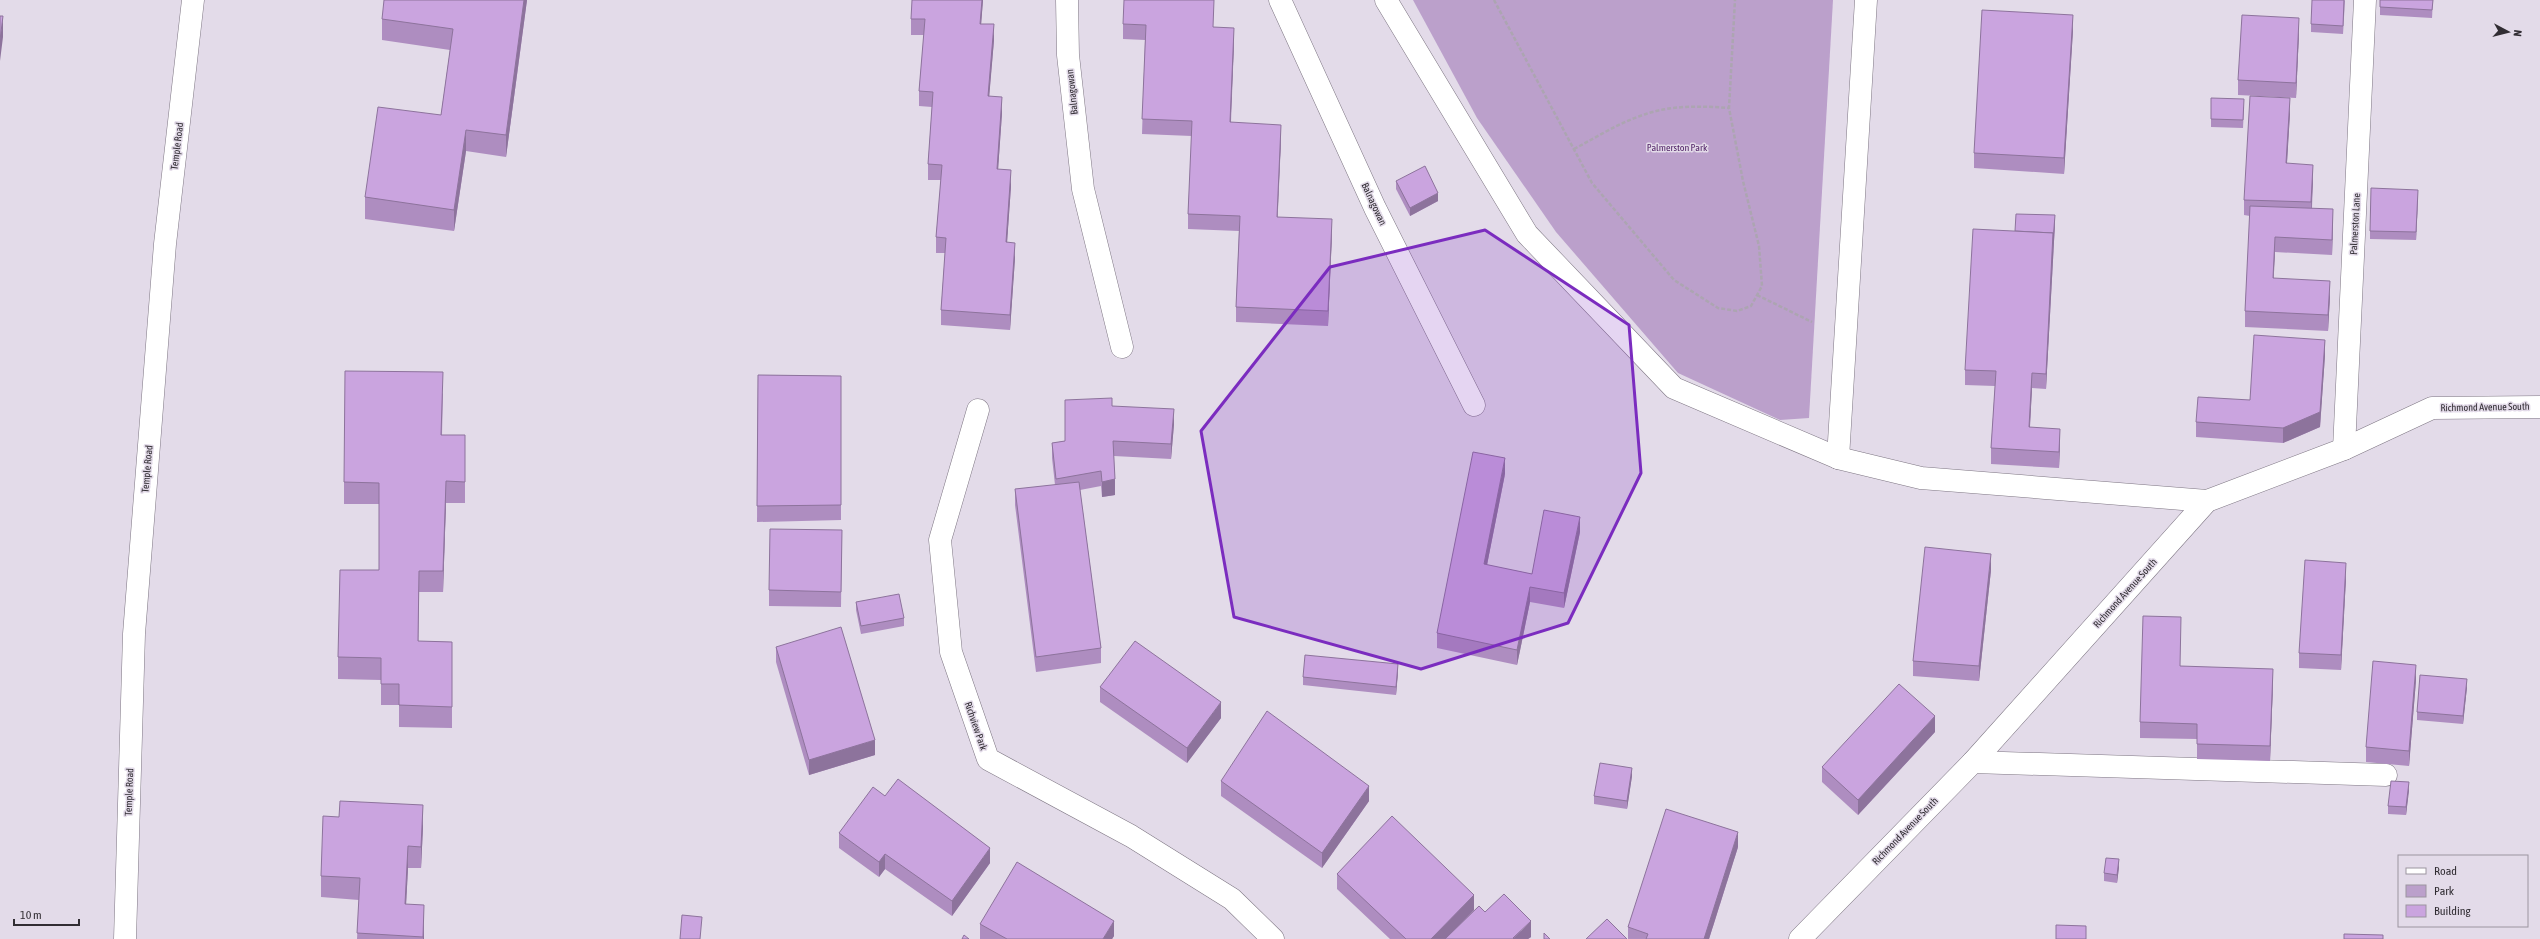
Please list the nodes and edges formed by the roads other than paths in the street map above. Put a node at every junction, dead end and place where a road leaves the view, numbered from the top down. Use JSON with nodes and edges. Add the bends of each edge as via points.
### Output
{"nodes":[{"id":1,"x":193,"y":0,"type":"edge"},
{"id":2,"x":1067,"y":0,"type":"edge"},
{"id":3,"x":1280,"y":0,"type":"edge"},
{"id":4,"x":1386,"y":0,"type":"edge"},
{"id":5,"x":1866,"y":0,"type":"edge"},
{"id":6,"x":2365,"y":0,"type":"edge"},
{"id":7,"x":1122,"y":347,"type":"dead end"},
{"id":8,"x":1474,"y":405,"type":"dead end"},
{"id":9,"x":2540,"y":407,"type":"edge"},
{"id":10,"x":978,"y":410,"type":"dead end"},
{"id":11,"x":2344,"y":449,"type":"junction"},
{"id":12,"x":1838,"y":458,"type":"junction"},
{"id":13,"x":2207,"y":501,"type":"junction"},
{"id":14,"x":1974,"y":762,"type":"junction"},
{"id":15,"x":2386,"y":775,"type":"dead end"},
{"id":16,"x":125,"y":939,"type":"edge"},
{"id":17,"x":1273,"y":939,"type":"edge"},
{"id":18,"x":1800,"y":939,"type":"edge"}],
"edges":[{"from":1,"to":16,"type":"street","name":"Temple Road","via":[[166,244],[134,634]]},
{"from":2,"to":7,"type":"street","name":"Balnagowan","via":[[1068,55],[1082,189]]},
{"from":3,"to":8,"type":"street","name":"Balnagowan","via":[[1375,208]]},
{"from":4,"to":12,"type":"street","via":[[1527,234],[1674,388]]},
{"from":5,"to":12,"type":"street"},
{"from":6,"to":11,"type":"street","name":"Palmerston Lane"},
{"from":9,"to":11,"type":"street","name":"Richmond Avenue South","via":[[2432,408]]},
{"from":10,"to":17,"type":"street","name":"Richview Park","via":[[940,540],[951,652],[988,759],[1138,840],[1232,899]]},
{"from":11,"to":13,"type":"street","name":"Richmond Avenue South"},
{"from":12,"to":13,"type":"street","via":[[1921,478]]},
{"from":13,"to":14,"type":"street","name":"Richmond Avenue South"},
{"from":14,"to":15,"type":"street"},
{"from":14,"to":18,"type":"street","name":"Richmond Avenue South"}]}
